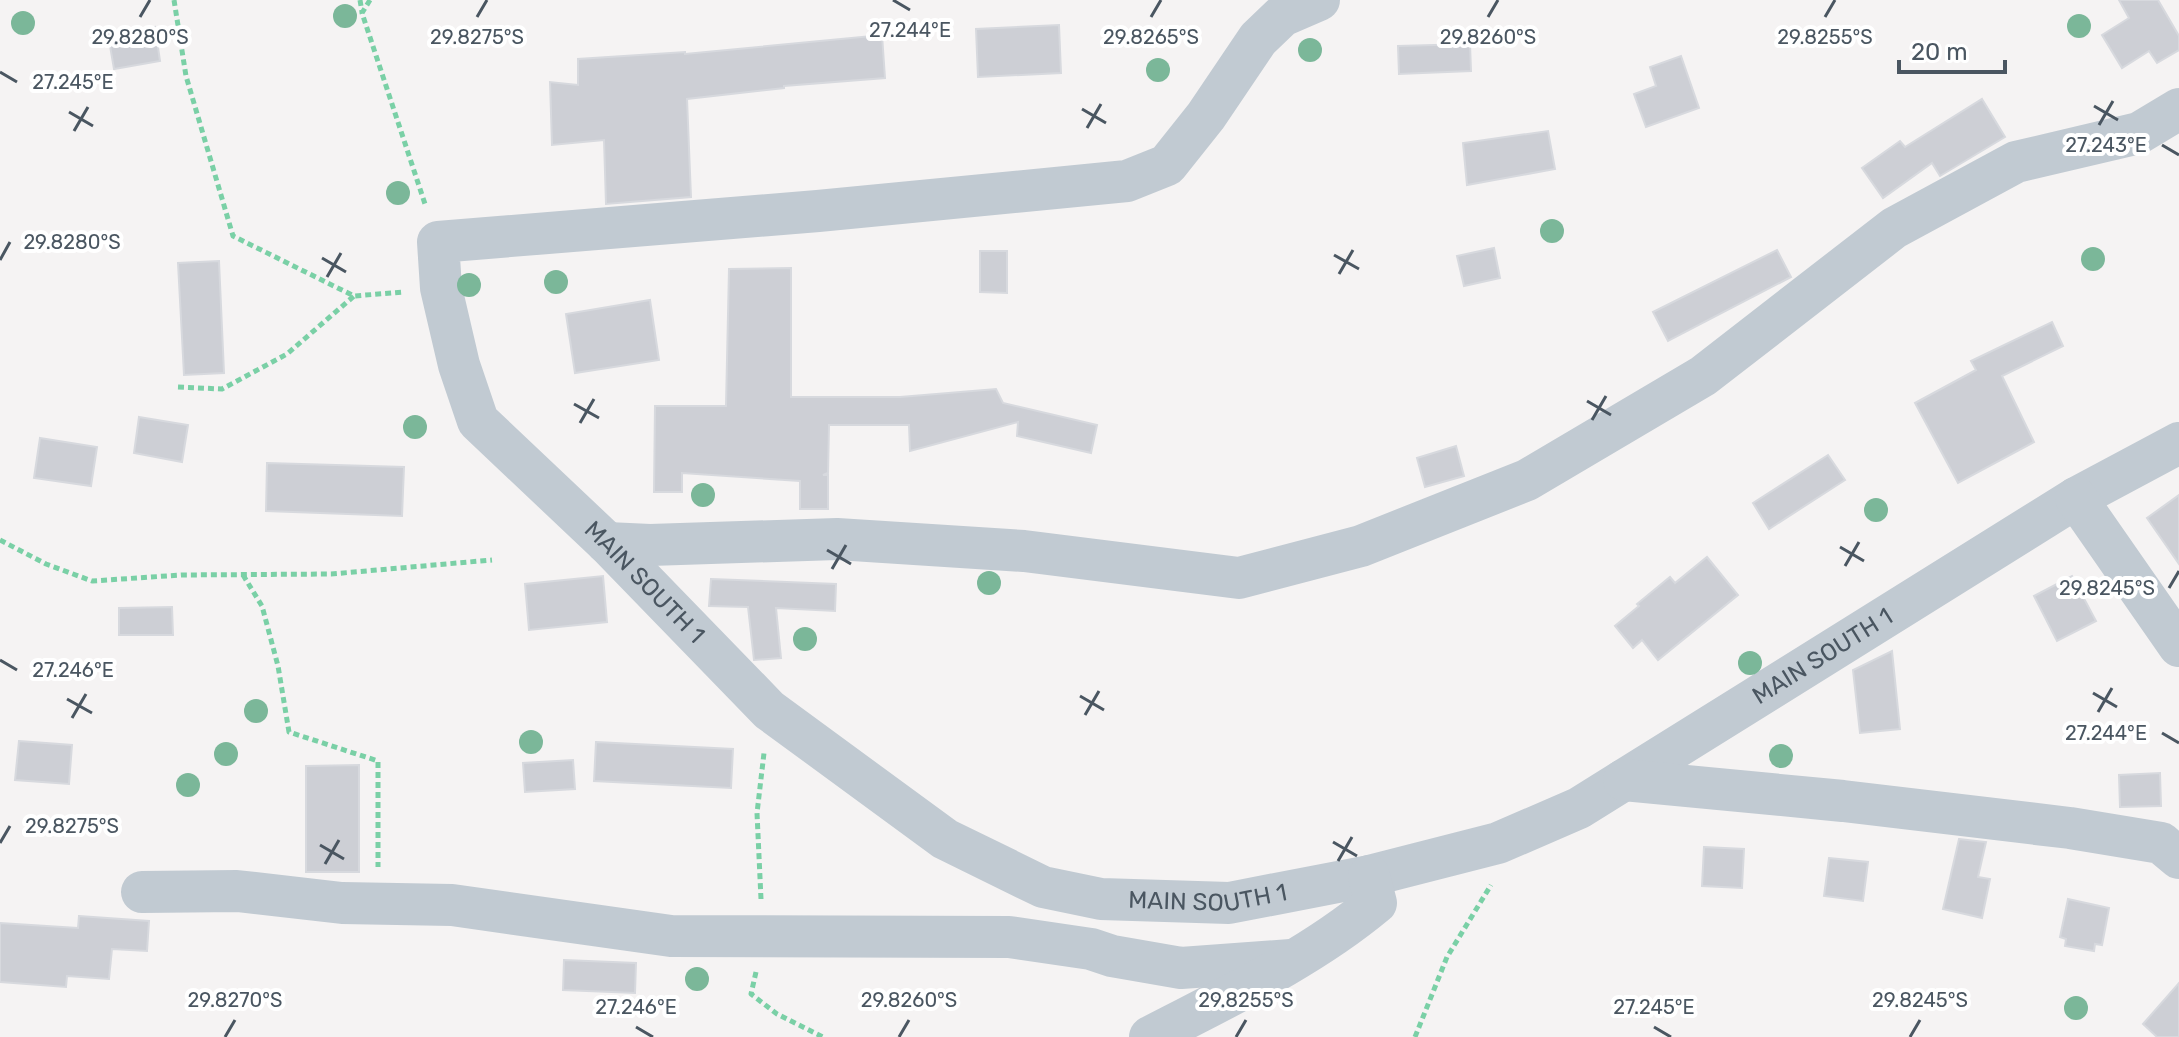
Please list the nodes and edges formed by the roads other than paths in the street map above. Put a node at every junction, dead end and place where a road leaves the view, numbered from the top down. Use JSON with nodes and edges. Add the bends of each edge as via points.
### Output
{"nodes":[{"id":1,"x":1291,"y":5,"type":"edge"},
{"id":2,"x":2179,"y":109,"type":"edge"},
{"id":3,"x":2179,"y":443,"type":"edge"},
{"id":4,"x":2076,"y":498,"type":"junction"},
{"id":5,"x":607,"y":543,"type":"junction"},
{"id":6,"x":2179,"y":646,"type":"edge"},
{"id":7,"x":1624,"y":780,"type":"junction"},
{"id":8,"x":2179,"y":858,"type":"edge"},
{"id":9,"x":1369,"y":876,"type":"junction"},
{"id":10,"x":142,"y":892,"type":"dead end"},
{"id":11,"x":1291,"y":960,"type":"junction"},
{"id":12,"x":1150,"y":1037,"type":"edge"}],
"edges":[{"from":1,"to":5,"type":"street","name":"MAIN SOUTH 1","via":[[1258,39],[1167,165],[1127,181],[438,242],[441,288],[478,421]]},
{"from":2,"to":5,"type":"street","via":[[2139,133],[2016,162],[1894,228],[1703,376],[1527,480],[1346,550],[1239,578],[1024,551],[837,539]]},
{"from":3,"to":4,"type":"street","name":"MAIN SOUTH 1"},
{"from":4,"to":6,"type":"street"},
{"from":4,"to":7,"type":"street","name":"MAIN SOUTH 1"},
{"from":5,"to":9,"type":"street","name":"MAIN SOUTH 1","via":[[769,710],[945,839],[1043,887],[1101,899],[1229,903]]},
{"from":7,"to":8,"type":"street","via":[[2070,828],[2161,843]]},
{"from":7,"to":9,"type":"street","name":"MAIN SOUTH 1","via":[[1579,808],[1498,843]]},
{"from":9,"to":11,"type":"street","via":[[1376,903]]},
{"from":10,"to":11,"type":"street","via":[[237,891],[342,903],[452,905],[671,936],[1009,937],[1181,968]]},
{"from":11,"to":12,"type":"street"}]}
